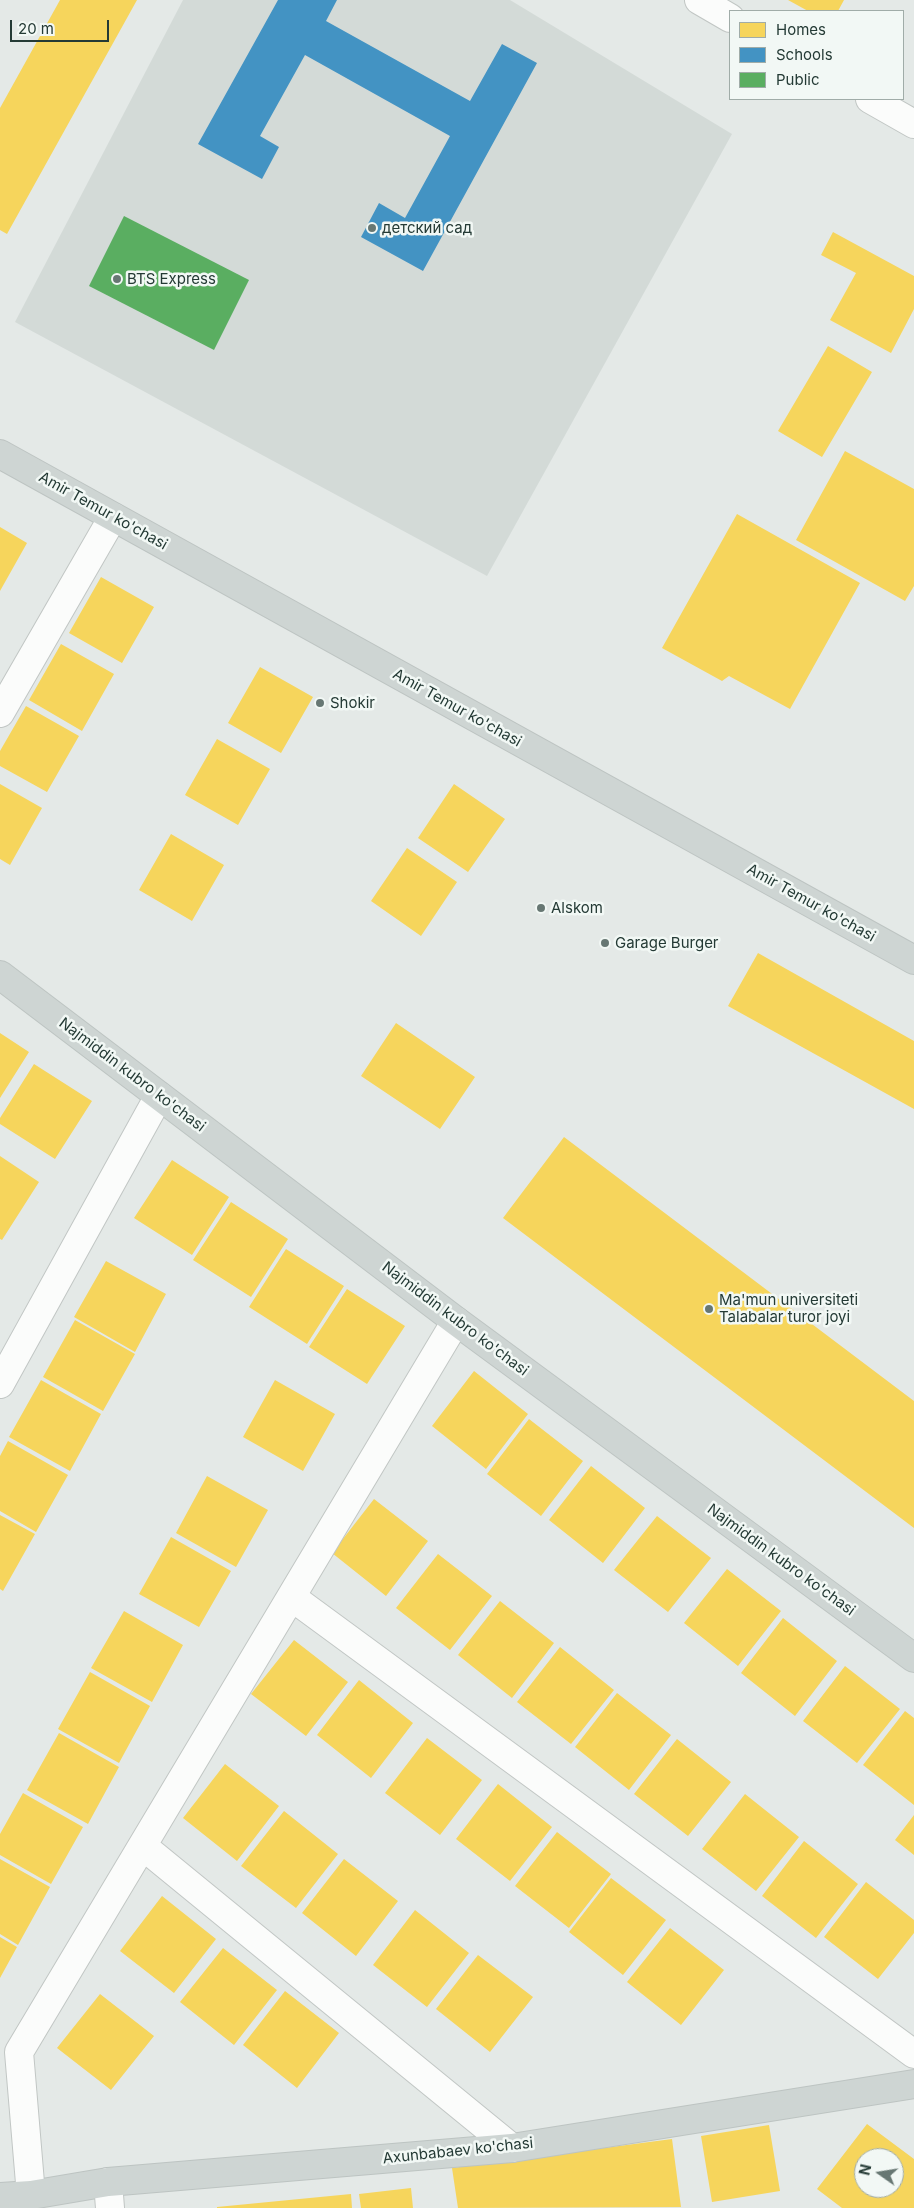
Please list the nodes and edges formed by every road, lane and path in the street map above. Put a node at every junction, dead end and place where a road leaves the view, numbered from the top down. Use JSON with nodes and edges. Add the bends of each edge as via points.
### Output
{"nodes":[{"id":1,"x":700,"y":0,"type":"edge"},
{"id":2,"x":729,"y":17,"type":"edge"},
{"id":3,"x":872,"y":100,"type":"edge"},
{"id":4,"x":914,"y":124,"type":"edge"},
{"id":5,"x":0,"y":454,"type":"edge"},
{"id":6,"x":113,"y":516,"type":"junction"},
{"id":7,"x":0,"y":713,"type":"edge"},
{"id":8,"x":914,"y":960,"type":"edge"},
{"id":9,"x":0,"y":975,"type":"edge"},
{"id":10,"x":159,"y":1096,"type":"junction"},
{"id":11,"x":456,"y":1321,"type":"junction"},
{"id":12,"x":0,"y":1384,"type":"edge"},
{"id":13,"x":293,"y":1598,"type":"junction"},
{"id":14,"x":914,"y":1658,"type":"edge"},
{"id":15,"x":144,"y":1846,"type":"junction"},
{"id":16,"x":914,"y":2054,"type":"edge"},
{"id":17,"x":914,"y":2084,"type":"edge"},
{"id":18,"x":512,"y":2148,"type":"junction"},
{"id":19,"x":31,"y":2195,"type":"junction"},
{"id":20,"x":109,"y":2195,"type":"edge"},
{"id":21,"x":0,"y":2197,"type":"edge"}],
"edges":[{"from":1,"to":2,"type":"street"},
{"from":3,"to":4,"type":"street"},
{"from":5,"to":6,"type":"main road","name":"Amir Temur ko'chasi"},
{"from":6,"to":7,"type":"street"},
{"from":6,"to":8,"type":"main road","name":"Amir Temur ko'chasi"},
{"from":9,"to":10,"type":"main road","name":"Najmiddin kubro ko'chasi"},
{"from":10,"to":11,"type":"main road","name":"Najmiddin kubro ko'chasi"},
{"from":10,"to":12,"type":"street"},
{"from":11,"to":13,"type":"street"},
{"from":11,"to":14,"type":"main road","name":"Najmiddin kubro ko'chasi"},
{"from":13,"to":15,"type":"street"},
{"from":13,"to":16,"type":"street"},
{"from":15,"to":18,"type":"street"},
{"from":15,"to":19,"type":"street","via":[[19,2052]]},
{"from":17,"to":18,"type":"main road","name":"Axunbabaev ko'chasi"},
{"from":18,"to":20,"type":"main road","name":"Axunbabaev ko'chasi"},
{"from":19,"to":20,"type":"main road","name":"Axunbabaev ko'chasi"},
{"from":19,"to":21,"type":"main road","name":"Axunbabaev ko'chasi"}]}
